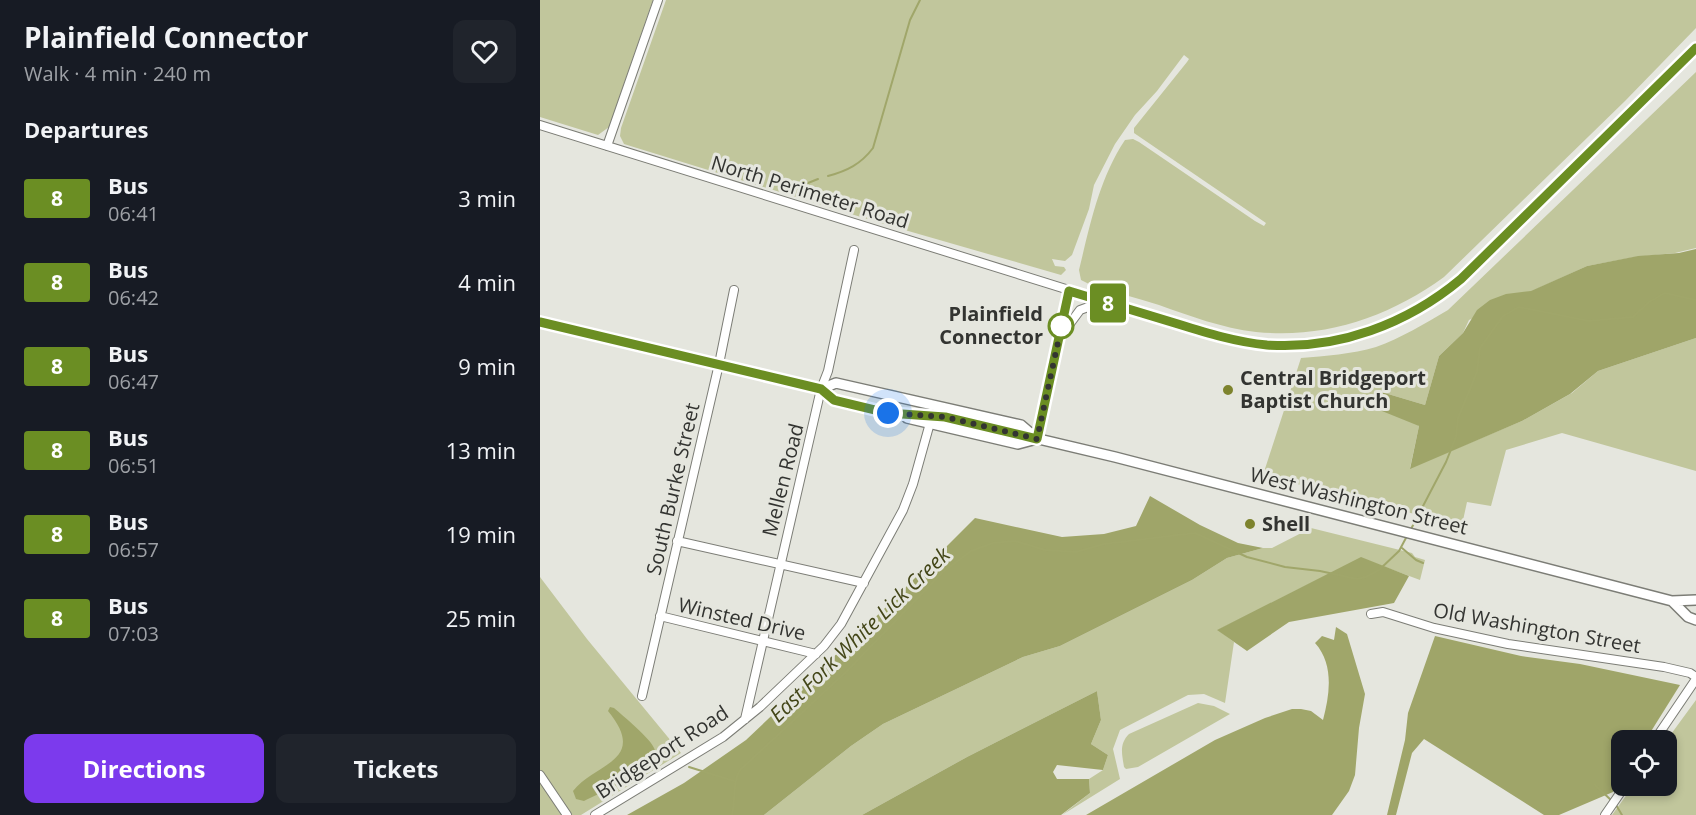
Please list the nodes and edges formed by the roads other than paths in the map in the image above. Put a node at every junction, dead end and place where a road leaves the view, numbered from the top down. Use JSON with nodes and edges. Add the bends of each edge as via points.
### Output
{"nodes":[{"id":1,"x":658,"y":0,"type":"edge"},
{"id":2,"x":1696,"y":48,"type":"edge"},
{"id":3,"x":540,"y":126,"type":"edge"},
{"id":4,"x":607,"y":146,"type":"junction"},
{"id":5,"x":854,"y":250,"type":"dead end"},
{"id":6,"x":734,"y":290,"type":"dead end"},
{"id":7,"x":1069,"y":291,"type":"junction"},
{"id":8,"x":1103,"y":301,"type":"junction"},
{"id":9,"x":540,"y":322,"type":"edge"},
{"id":10,"x":1058,"y":341,"type":"junction"},
{"id":11,"x":719,"y":364,"type":"junction"},
{"id":12,"x":821,"y":389,"type":"junction"},
{"id":13,"x":888,"y":413,"type":"junction"},
{"id":14,"x":930,"y":423,"type":"junction"},
{"id":15,"x":1037,"y":439,"type":"junction"},
{"id":16,"x":678,"y":541,"type":"junction"},
{"id":17,"x":780,"y":563,"type":"junction"},
{"id":18,"x":864,"y":583,"type":"junction"},
{"id":19,"x":1696,"y":600,"type":"edge"},
{"id":20,"x":1672,"y":601,"type":"junction"},
{"id":21,"x":1371,"y":614,"type":"dead end"},
{"id":22,"x":660,"y":616,"type":"junction"},
{"id":23,"x":1696,"y":620,"type":"edge"},
{"id":24,"x":762,"y":641,"type":"junction"},
{"id":25,"x":816,"y":654,"type":"junction"},
{"id":26,"x":1696,"y":678,"type":"edge"},
{"id":27,"x":642,"y":696,"type":"dead end"},
{"id":28,"x":745,"y":719,"type":"junction"},
{"id":29,"x":1661,"y":730,"type":"edge"},
{"id":30,"x":540,"y":775,"type":"edge"},
{"id":31,"x":1619,"y":796,"type":"edge"},
{"id":32,"x":1608,"y":812,"type":"edge"},
{"id":33,"x":567,"y":815,"type":"edge"},
{"id":34,"x":595,"y":815,"type":"edge"}],
"edges":[{"from":1,"to":4,"type":"street"},
{"from":2,"to":8,"type":"street","name":"North Perimeter Road","via":[[1461,279],[1426,305],[1381,327],[1316,344],[1267,345],[1223,338]]},
{"from":3,"to":4,"type":"street","name":"North Perimeter Road"},
{"from":4,"to":7,"type":"street","name":"North Perimeter Road"},
{"from":5,"to":12,"type":"street","name":"Mellen Road"},
{"from":6,"to":11,"type":"street","name":"South Burke Street"},
{"from":7,"to":8,"type":"street","name":"North Perimeter Road"},
{"from":7,"to":10,"type":"street"},
{"from":8,"to":10,"type":"street","via":[[1080,310]]},
{"from":9,"to":11,"type":"main road","name":"West Washington Street"},
{"from":10,"to":15,"type":"street"},
{"from":11,"to":12,"type":"main road","name":"West Washington Street"},
{"from":11,"to":16,"type":"street","name":"South Burke Street"},
{"from":12,"to":13,"type":"main road","name":"West Washington Street","via":[[834,400]]},
{"from":12,"to":15,"type":"main road","name":"West Washington Street","via":[[836,383],[1021,425]]},
{"from":12,"to":17,"type":"street","name":"Mellen Road"},
{"from":13,"to":14,"type":"main road","name":"West Washington Street"},
{"from":13,"to":15,"type":"main road","via":[[945,417]]},
{"from":14,"to":15,"type":"main road","name":"West Washington Street","via":[[1018,444]]},
{"from":14,"to":18,"type":"street","name":"Bridgeport Road","via":[[908,498]]},
{"from":15,"to":20,"type":"main road","name":"West Washington Street"},
{"from":16,"to":17,"type":"street"},
{"from":16,"to":22,"type":"street","name":"South Burke Street"},
{"from":17,"to":18,"type":"street"},
{"from":17,"to":24,"type":"street","name":"Mellen Road"},
{"from":18,"to":25,"type":"street","name":"Bridgeport Road","via":[[841,624]]},
{"from":19,"to":20,"type":"main road","name":"West Washington Street"},
{"from":20,"to":23,"type":"main road","name":"West Washington Street"},
{"from":21,"to":26,"type":"street","name":"Old Washington Street","via":[[1383,612],[1478,638],[1664,667]]},
{"from":22,"to":24,"type":"street","name":"Winsted Drive"},
{"from":22,"to":27,"type":"street","name":"South Burke Street"},
{"from":24,"to":25,"type":"street","name":"Winsted Drive"},
{"from":24,"to":28,"type":"street","name":"Mellen Road"},
{"from":25,"to":28,"type":"street","name":"Bridgeport Road"},
{"from":26,"to":29,"type":"street"},
{"from":28,"to":34,"type":"street","name":"Bridgeport Road","via":[[693,756]]},
{"from":30,"to":33,"type":"street"},
{"from":31,"to":32,"type":"street"}]}
